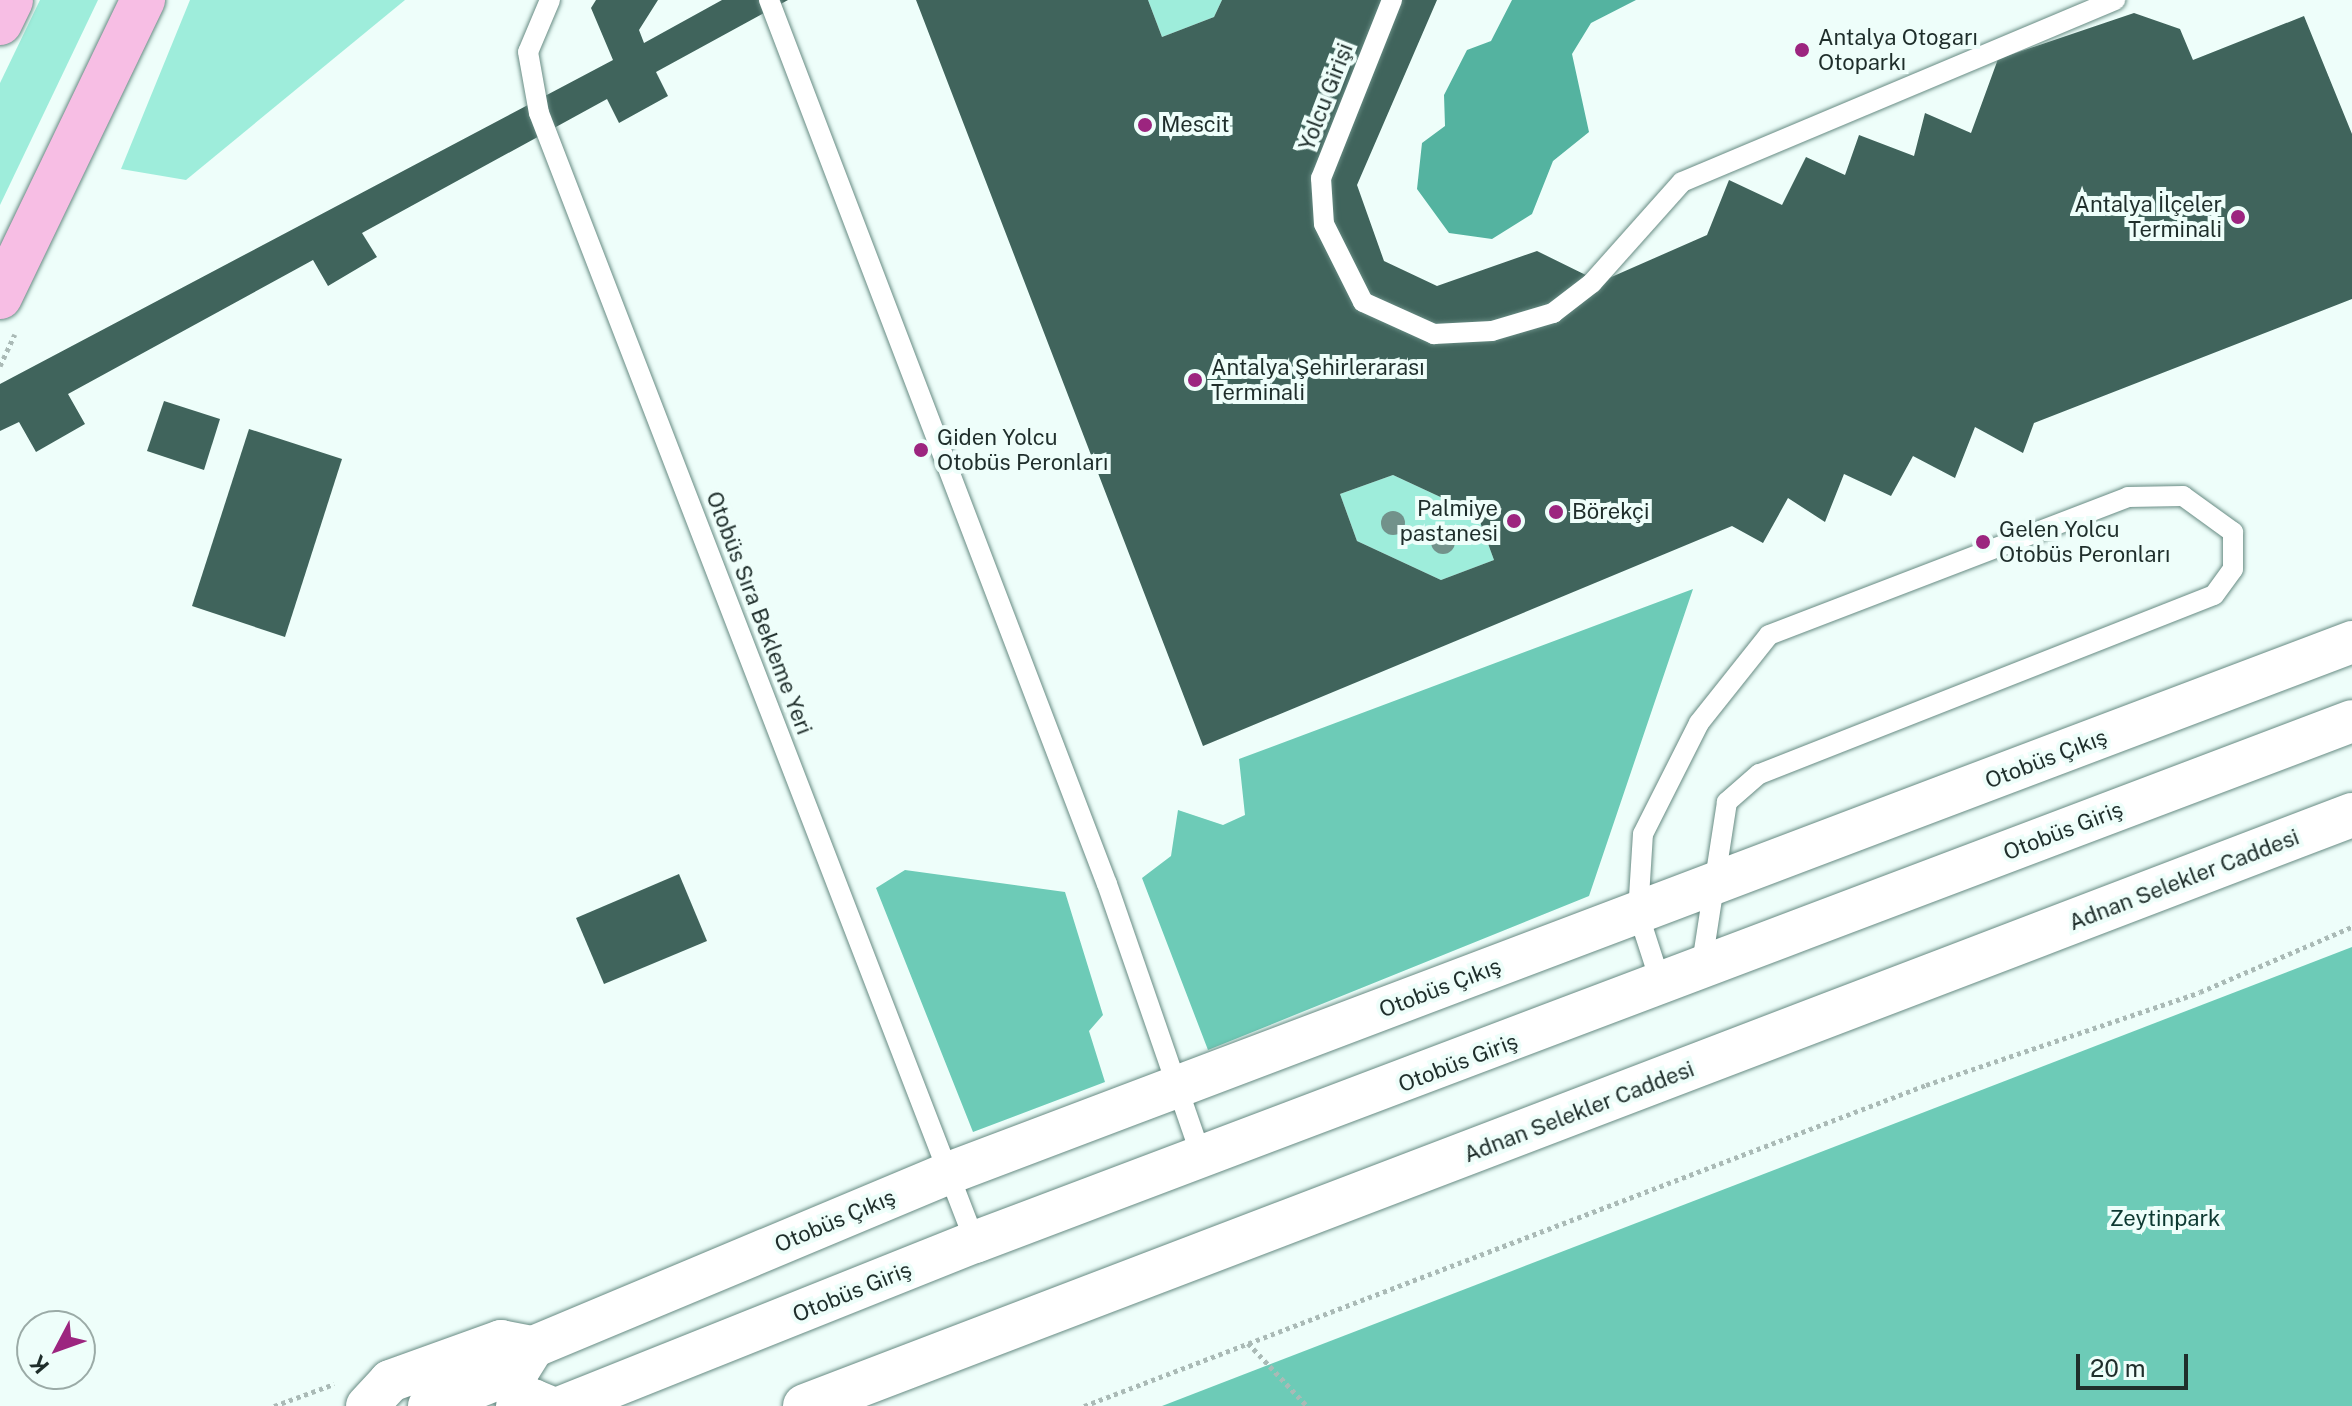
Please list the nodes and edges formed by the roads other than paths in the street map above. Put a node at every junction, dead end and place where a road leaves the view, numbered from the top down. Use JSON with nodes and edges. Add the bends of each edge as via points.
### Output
{"nodes":[{"id":1,"x":11,"y":0,"type":"edge"},
{"id":2,"x":143,"y":0,"type":"edge"},
{"id":3,"x":550,"y":0,"type":"edge"},
{"id":4,"x":769,"y":0,"type":"edge"},
{"id":5,"x":1392,"y":0,"type":"edge"},
{"id":6,"x":2115,"y":0,"type":"edge"},
{"id":7,"x":0,"y":23,"type":"edge"},
{"id":8,"x":0,"y":297,"type":"edge"},
{"id":9,"x":2352,"y":642,"type":"edge"},
{"id":10,"x":2352,"y":721,"type":"edge"},
{"id":11,"x":2352,"y":815,"type":"edge"},
{"id":12,"x":1708,"y":889,"type":"junction"},
{"id":13,"x":1638,"y":913,"type":"junction"},
{"id":14,"x":1701,"y":969,"type":"junction"},
{"id":15,"x":1661,"y":984,"type":"junction"},
{"id":16,"x":1179,"y":1086,"type":"junction"},
{"id":17,"x":1203,"y":1162,"type":"junction"},
{"id":18,"x":949,"y":1173,"type":"junction"},
{"id":19,"x":975,"y":1242,"type":"junction"},
{"id":20,"x":533,"y":1347,"type":"junction"},
{"id":21,"x":367,"y":1406,"type":"edge"},
{"id":22,"x":429,"y":1406,"type":"edge"},
{"id":23,"x":517,"y":1406,"type":"edge"},
{"id":24,"x":547,"y":1406,"type":"edge"},
{"id":25,"x":564,"y":1406,"type":"edge"},
{"id":26,"x":805,"y":1406,"type":"edge"}],
"edges":[{"from":1,"to":7,"type":"highway"},
{"from":2,"to":8,"type":"highway"},
{"from":3,"to":18,"type":"lane","name":"Otobüs Sıra Bekleme Yeri","via":[[528,52],[539,113]]},
{"from":4,"to":16,"type":"lane"},
{"from":5,"to":6,"type":"lane","name":"Yolcu Girişi","via":[[1321,178],[1324,224],[1363,302],[1434,334],[1492,331],[1553,313],[1592,283],[1682,182]]},
{"from":9,"to":12,"type":"street","name":"Otobüs Çıkış"},
{"from":10,"to":14,"type":"street","name":"Otobüs Giriş"},
{"from":11,"to":26,"type":"main road","name":"Adnan Selekler Caddesi"},
{"from":12,"to":13,"type":"street","name":"Otobüs Çıkış"},
{"from":12,"to":13,"type":"lane","via":[[1727,802],[1759,774],[2214,595],[2233,569],[2233,532],[2183,496],[2128,497],[1769,635],[1699,723],[1643,834]]},
{"from":12,"to":14,"type":"lane"},
{"from":13,"to":15,"type":"lane"},
{"from":13,"to":16,"type":"street","name":"Otobüs Çıkış"},
{"from":14,"to":15,"type":"street","name":"Otobüs Giriş"},
{"from":15,"to":17,"type":"street","name":"Otobüs Giriş"},
{"from":16,"to":17,"type":"lane"},
{"from":16,"to":18,"type":"street","name":"Otobüs Çıkış"},
{"from":17,"to":19,"type":"street","name":"Otobüs Giriş"},
{"from":18,"to":19,"type":"lane","name":"Otobüs Sıra Bekleme Yeri"},
{"from":18,"to":20,"type":"street","name":"Otobüs Çıkış"},
{"from":19,"to":25,"type":"street","name":"Otobüs Giriş"},
{"from":20,"to":21,"type":"street","via":[[501,1341],[390,1381]]},
{"from":20,"to":22,"type":"street","via":[[518,1371]]},
{"from":23,"to":24,"type":"street","via":[[533,1400]]}]}
